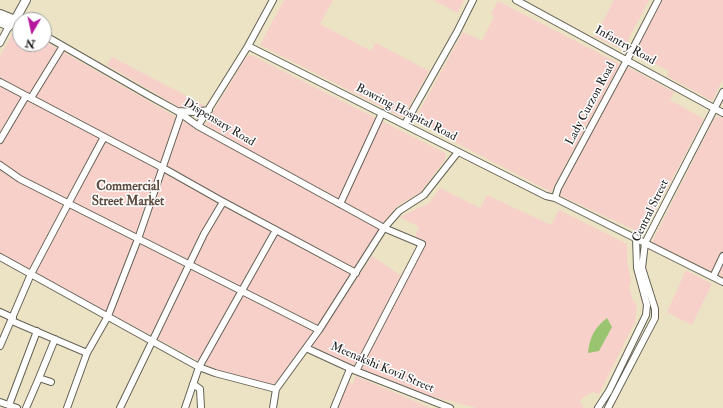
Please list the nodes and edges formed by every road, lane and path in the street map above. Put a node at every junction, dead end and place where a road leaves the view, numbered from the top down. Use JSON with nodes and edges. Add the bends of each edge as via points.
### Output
{"nodes":[{"id":1,"x":20,"y":0,"type":"edge"},
{"id":2,"x":26,"y":0,"type":"edge"},
{"id":3,"x":273,"y":0,"type":"edge"},
{"id":4,"x":473,"y":0,"type":"edge"},
{"id":5,"x":516,"y":0,"type":"edge"},
{"id":6,"x":658,"y":0,"type":"edge"},
{"id":7,"x":17,"y":12,"type":"edge"},
{"id":8,"x":19,"y":12,"type":"edge"},
{"id":9,"x":0,"y":14,"type":"edge"},
{"id":10,"x":12,"y":20,"type":"edge"},
{"id":11,"x":12,"y":21,"type":"edge"},
{"id":12,"x":0,"y":22,"type":"edge"},
{"id":13,"x":12,"y":24,"type":"edge"},
{"id":14,"x":52,"y":40,"type":"edge"},
{"id":15,"x":0,"y":43,"type":"edge"},
{"id":16,"x":63,"y":46,"type":"junction"},
{"id":17,"x":248,"y":46,"type":"junction"},
{"id":18,"x":627,"y":60,"type":"junction"},
{"id":19,"x":0,"y":82,"type":"edge"},
{"id":20,"x":723,"y":92,"type":"edge"},
{"id":21,"x":28,"y":97,"type":"junction"},
{"id":22,"x":715,"y":108,"type":"junction"},
{"id":23,"x":209,"y":110,"type":"junction"},
{"id":24,"x":179,"y":112,"type":"junction"},
{"id":25,"x":382,"y":113,"type":"junction"},
{"id":26,"x":723,"y":113,"type":"edge"},
{"id":27,"x":405,"y":124,"type":"junction"},
{"id":28,"x":198,"y":126,"type":"junction"},
{"id":29,"x":104,"y":137,"type":"junction"},
{"id":30,"x":0,"y":140,"type":"edge"},
{"id":31,"x":458,"y":152,"type":"junction"},
{"id":32,"x":0,"y":165,"type":"edge"},
{"id":33,"x":162,"y":167,"type":"junction"},
{"id":34,"x":555,"y":198,"type":"junction"},
{"id":35,"x":223,"y":202,"type":"junction"},
{"id":36,"x":68,"y":204,"type":"junction"},
{"id":37,"x":340,"y":204,"type":"junction"},
{"id":38,"x":384,"y":228,"type":"junction"},
{"id":39,"x":276,"y":230,"type":"junction"},
{"id":40,"x":636,"y":238,"type":"junction"},
{"id":41,"x":138,"y":239,"type":"junction"},
{"id":42,"x":645,"y":242,"type":"junction"},
{"id":43,"x":723,"y":256,"type":"edge"},
{"id":44,"x":0,"y":257,"type":"edge"},
{"id":45,"x":189,"y":265,"type":"junction"},
{"id":46,"x":356,"y":273,"type":"junction"},
{"id":47,"x":32,"y":274,"type":"junction"},
{"id":48,"x":713,"y":277,"type":"junction"},
{"id":49,"x":723,"y":282,"type":"edge"},
{"id":50,"x":241,"y":291,"type":"junction"},
{"id":51,"x":0,"y":312,"type":"edge"},
{"id":52,"x":108,"y":316,"type":"junction"},
{"id":53,"x":12,"y":319,"type":"junction"},
{"id":54,"x":319,"y":330,"type":"junction"},
{"id":55,"x":37,"y":331,"type":"junction"},
{"id":56,"x":55,"y":339,"type":"junction"},
{"id":57,"x":152,"y":342,"type":"junction"},
{"id":58,"x":0,"y":346,"type":"edge"},
{"id":59,"x":306,"y":348,"type":"junction"},
{"id":60,"x":87,"y":353,"type":"junction"},
{"id":61,"x":199,"y":367,"type":"junction"},
{"id":62,"x":353,"y":370,"type":"junction"},
{"id":63,"x":39,"y":378,"type":"junction"},
{"id":64,"x":52,"y":382,"type":"dead end"},
{"id":65,"x":193,"y":384,"type":"junction"},
{"id":66,"x":276,"y":390,"type":"junction"},
{"id":67,"x":0,"y":402,"type":"edge"},
{"id":68,"x":9,"y":406,"type":"junction"},
{"id":69,"x":442,"y":407,"type":"edge"},
{"id":70,"x":17,"y":408,"type":"edge"},
{"id":71,"x":26,"y":408,"type":"edge"},
{"id":72,"x":67,"y":408,"type":"edge"},
{"id":73,"x":120,"y":408,"type":"edge"},
{"id":74,"x":185,"y":408,"type":"edge"},
{"id":75,"x":201,"y":408,"type":"edge"},
{"id":76,"x":273,"y":408,"type":"edge"},
{"id":77,"x":334,"y":408,"type":"edge"},
{"id":78,"x":450,"y":408,"type":"edge"},
{"id":79,"x":598,"y":408,"type":"edge"},
{"id":80,"x":608,"y":408,"type":"edge"}],
"edges":[{"from":1,"to":7,"type":"main road"},
{"from":2,"to":8,"type":"main road"},
{"from":3,"to":17,"type":"street"},
{"from":4,"to":27,"type":"street"},
{"from":5,"to":18,"type":"street","name":"Infantry Road"},
{"from":6,"to":18,"type":"street","name":"Lady Curzon Road"},
{"from":9,"to":10,"type":"main road"},
{"from":11,"to":12,"type":"main road"},
{"from":13,"to":15,"type":"street"},
{"from":14,"to":16,"type":"street","name":"Dispensary Road"},
{"from":16,"to":21,"type":"street"},
{"from":16,"to":24,"type":"street","name":"Dispensary Road"},
{"from":17,"to":23,"type":"street"},
{"from":17,"to":25,"type":"street","name":"Bowring Hospital Road"},
{"from":18,"to":22,"type":"street","name":"Infantry Road"},
{"from":18,"to":34,"type":"street","name":"Lady Curzon Road"},
{"from":19,"to":21,"type":"street"},
{"from":20,"to":22,"type":"street","name":"Central Street"},
{"from":21,"to":29,"type":"street"},
{"from":21,"to":30,"type":"street"},
{"from":22,"to":26,"type":"street","name":"Infantry Road"},
{"from":22,"to":42,"type":"street","name":"Central Street"},
{"from":23,"to":24,"type":"street"},
{"from":23,"to":28,"type":"street"},
{"from":24,"to":28,"type":"street","name":"Dispensary Road"},
{"from":24,"to":33,"type":"street"},
{"from":25,"to":27,"type":"street","name":"Bowring Hospital Road"},
{"from":25,"to":37,"type":"street"},
{"from":27,"to":31,"type":"street","name":"Bowring Hospital Road"},
{"from":28,"to":37,"type":"street","name":"Dispensary Road"},
{"from":29,"to":33,"type":"street"},
{"from":29,"to":36,"type":"street"},
{"from":31,"to":34,"type":"street","name":"Bowring Hospital Road","via":[[546,196]]},
{"from":31,"to":38,"type":"street","via":[[424,196],[399,211]]},
{"from":32,"to":36,"type":"street","via":[[20,179]]},
{"from":33,"to":35,"type":"street"},
{"from":33,"to":41,"type":"street"},
{"from":34,"to":40,"type":"street","name":"Bowring Hospital Road"},
{"from":35,"to":39,"type":"street"},
{"from":35,"to":45,"type":"street"},
{"from":36,"to":41,"type":"street"},
{"from":36,"to":47,"type":"street"},
{"from":37,"to":38,"type":"street","name":"Dispensary Road"},
{"from":38,"to":46,"type":"street"},
{"from":38,"to":62,"type":"street","name":"Dispensary Road","via":[[422,244]]},
{"from":39,"to":46,"type":"street"},
{"from":39,"to":50,"type":"street"},
{"from":40,"to":42,"type":"street","name":"Bowring Hospital Road"},
{"from":40,"to":79,"type":"street","name":"Central Street","via":[[637,268],[647,305],[646,315]]},
{"from":41,"to":45,"type":"street"},
{"from":41,"to":52,"type":"street"},
{"from":42,"to":48,"type":"street"},
{"from":42,"to":80,"type":"street","name":"Central Street","via":[[642,268],[655,309],[655,318]]},
{"from":43,"to":48,"type":"street"},
{"from":44,"to":47,"type":"street"},
{"from":45,"to":50,"type":"street"},
{"from":45,"to":57,"type":"street"},
{"from":46,"to":54,"type":"street"},
{"from":47,"to":52,"type":"street"},
{"from":47,"to":53,"type":"street"},
{"from":48,"to":49,"type":"street"},
{"from":50,"to":54,"type":"street"},
{"from":50,"to":61,"type":"street"},
{"from":51,"to":53,"type":"street"},
{"from":52,"to":57,"type":"street"},
{"from":52,"to":60,"type":"street"},
{"from":53,"to":55,"type":"street"},
{"from":53,"to":58,"type":"street"},
{"from":54,"to":59,"type":"street"},
{"from":55,"to":56,"type":"street"},
{"from":55,"to":68,"type":"street"},
{"from":56,"to":60,"type":"street"},
{"from":56,"to":63,"type":"street"},
{"from":57,"to":61,"type":"street"},
{"from":57,"to":73,"type":"street"},
{"from":59,"to":62,"type":"street","name":"Meenakshi Kovil Street"},
{"from":59,"to":66,"type":"street"},
{"from":60,"to":72,"type":"street"},
{"from":61,"to":65,"type":"street"},
{"from":61,"to":66,"type":"street","via":[[215,374]]},
{"from":62,"to":69,"type":"street","name":"Meenakshi Kovil Street"},
{"from":62,"to":77,"type":"street"},
{"from":63,"to":64,"type":"street"},
{"from":63,"to":71,"type":"street"},
{"from":65,"to":74,"type":"street"},
{"from":65,"to":75,"type":"street","via":[[200,389]]},
{"from":66,"to":76,"type":"street"},
{"from":67,"to":68,"type":"street"},
{"from":68,"to":70,"type":"street"},
{"from":69,"to":78,"type":"street","name":"Meenakshi Kovil Street"}]}
